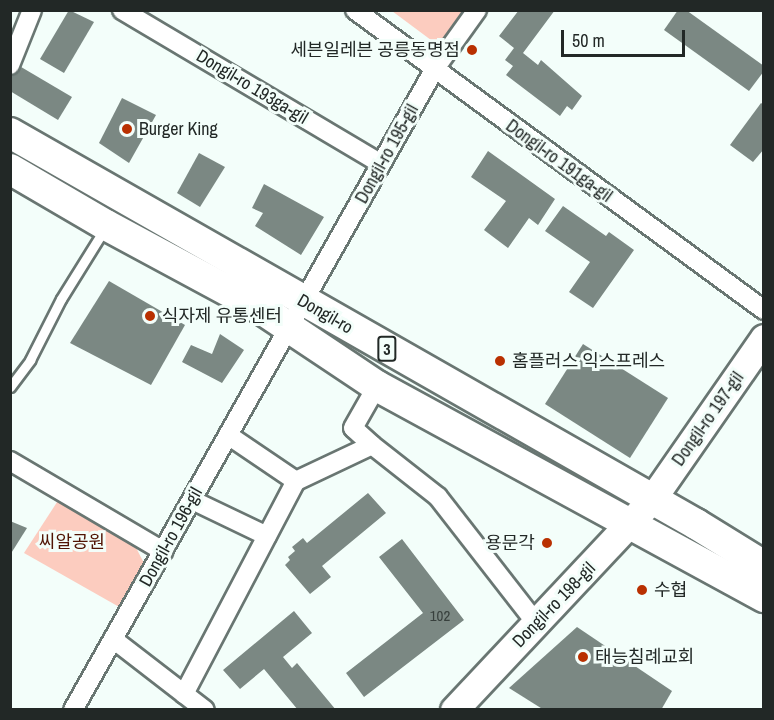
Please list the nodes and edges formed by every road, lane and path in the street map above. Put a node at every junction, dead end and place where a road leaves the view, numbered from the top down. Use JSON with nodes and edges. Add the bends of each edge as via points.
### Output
{"nodes":[{"id":1,"x":32,"y":10,"type":"edge"},
{"id":2,"x":122,"y":10,"type":"edge"},
{"id":3,"x":356,"y":10,"type":"edge"},
{"id":4,"x":477,"y":10,"type":"edge"},
{"id":5,"x":10,"y":65,"type":"edge"},
{"id":6,"x":434,"y":70,"type":"junction"},
{"id":7,"x":10,"y":133,"type":"edge"},
{"id":8,"x":381,"y":164,"type":"junction"},
{"id":9,"x":10,"y":169,"type":"edge"},
{"id":10,"x":106,"y":225,"type":"junction"},
{"id":11,"x":764,"y":310,"type":"edge"},
{"id":12,"x":296,"y":314,"type":"junction"},
{"id":13,"x":764,"y":338,"type":"edge"},
{"id":14,"x":377,"y":386,"type":"junction"},
{"id":15,"x":10,"y":387,"type":"edge"},
{"id":16,"x":228,"y":435,"type":"junction"},
{"id":17,"x":372,"y":445,"type":"junction"},
{"id":18,"x":10,"y":461,"type":"edge"},
{"id":19,"x":296,"y":481,"type":"junction"},
{"id":20,"x":652,"y":499,"type":"junction"},
{"id":21,"x":192,"y":500,"type":"junction"},
{"id":22,"x":630,"y":524,"type":"junction"},
{"id":23,"x":267,"y":536,"type":"junction"},
{"id":24,"x":163,"y":551,"type":"junction"},
{"id":25,"x":753,"y":566,"type":"edge"},
{"id":26,"x":764,"y":598,"type":"edge"},
{"id":27,"x":536,"y":623,"type":"junction"},
{"id":28,"x":113,"y":639,"type":"junction"},
{"id":29,"x":184,"y":694,"type":"junction"},
{"id":30,"x":73,"y":710,"type":"edge"},
{"id":31,"x":205,"y":710,"type":"edge"},
{"id":32,"x":454,"y":710,"type":"edge"}],
"edges":[{"from":1,"to":5,"type":"street"},
{"from":2,"to":8,"type":"street","name":"Dongil-ro 193ga-gil"},
{"from":3,"to":6,"type":"street","name":"Dongil-ro 191ga-gil"},
{"from":4,"to":6,"type":"street","name":"Dongil-ro 195-gil"},
{"from":6,"to":8,"type":"street","name":"Dongil-ro 195-gil"},
{"from":6,"to":11,"type":"street","name":"Dongil-ro 191ga-gil"},
{"from":7,"to":12,"type":"main road","name":"Dongil-ro","number":"3"},
{"from":8,"to":12,"type":"street","name":"Dongil-ro 195-gil"},
{"from":9,"to":10,"type":"main road","name":"Dongil-ro","number":"3"},
{"from":10,"to":12,"type":"main road","name":"Dongil-ro","number":"3","via":[[260,308]]},
{"from":10,"to":15,"type":"lane","via":[[30,360]]},
{"from":12,"to":14,"type":"main road","name":"Dongil-ro","number":"3"},
{"from":12,"to":16,"type":"street","name":"Dongil-ro 196-gil"},
{"from":12,"to":20,"type":"main road","name":"Dongil-ro","number":"3"},
{"from":13,"to":20,"type":"street","name":"Dongil-ro 197-gil"},
{"from":14,"to":17,"type":"street","via":[[353,428]]},
{"from":14,"to":22,"type":"main road","name":"Dongil-ro","number":"3"},
{"from":16,"to":19,"type":"street"},
{"from":16,"to":21,"type":"street","name":"Dongil-ro 196-gil"},
{"from":17,"to":19,"type":"street"},
{"from":17,"to":27,"type":"street","via":[[438,497]]},
{"from":18,"to":24,"type":"street"},
{"from":19,"to":23,"type":"street"},
{"from":20,"to":22,"type":"street","name":"Dongil-ro 198-gil"},
{"from":20,"to":25,"type":"main road","name":"Dongil-ro","number":"3"},
{"from":21,"to":23,"type":"street"},
{"from":21,"to":24,"type":"street","name":"Dongil-ro 196-gil"},
{"from":22,"to":25,"type":"main road","name":"Dongil-ro","number":"3"},
{"from":22,"to":27,"type":"street","name":"Dongil-ro 198-gil"},
{"from":23,"to":29,"type":"street"},
{"from":24,"to":28,"type":"street","name":"Dongil-ro 196-gil"},
{"from":25,"to":26,"type":"main road"},
{"from":27,"to":32,"type":"street","name":"Dongil-ro 198-gil"},
{"from":28,"to":29,"type":"street"},
{"from":28,"to":30,"type":"street","name":"Dongil-ro 196-gil"},
{"from":29,"to":31,"type":"street"}]}
